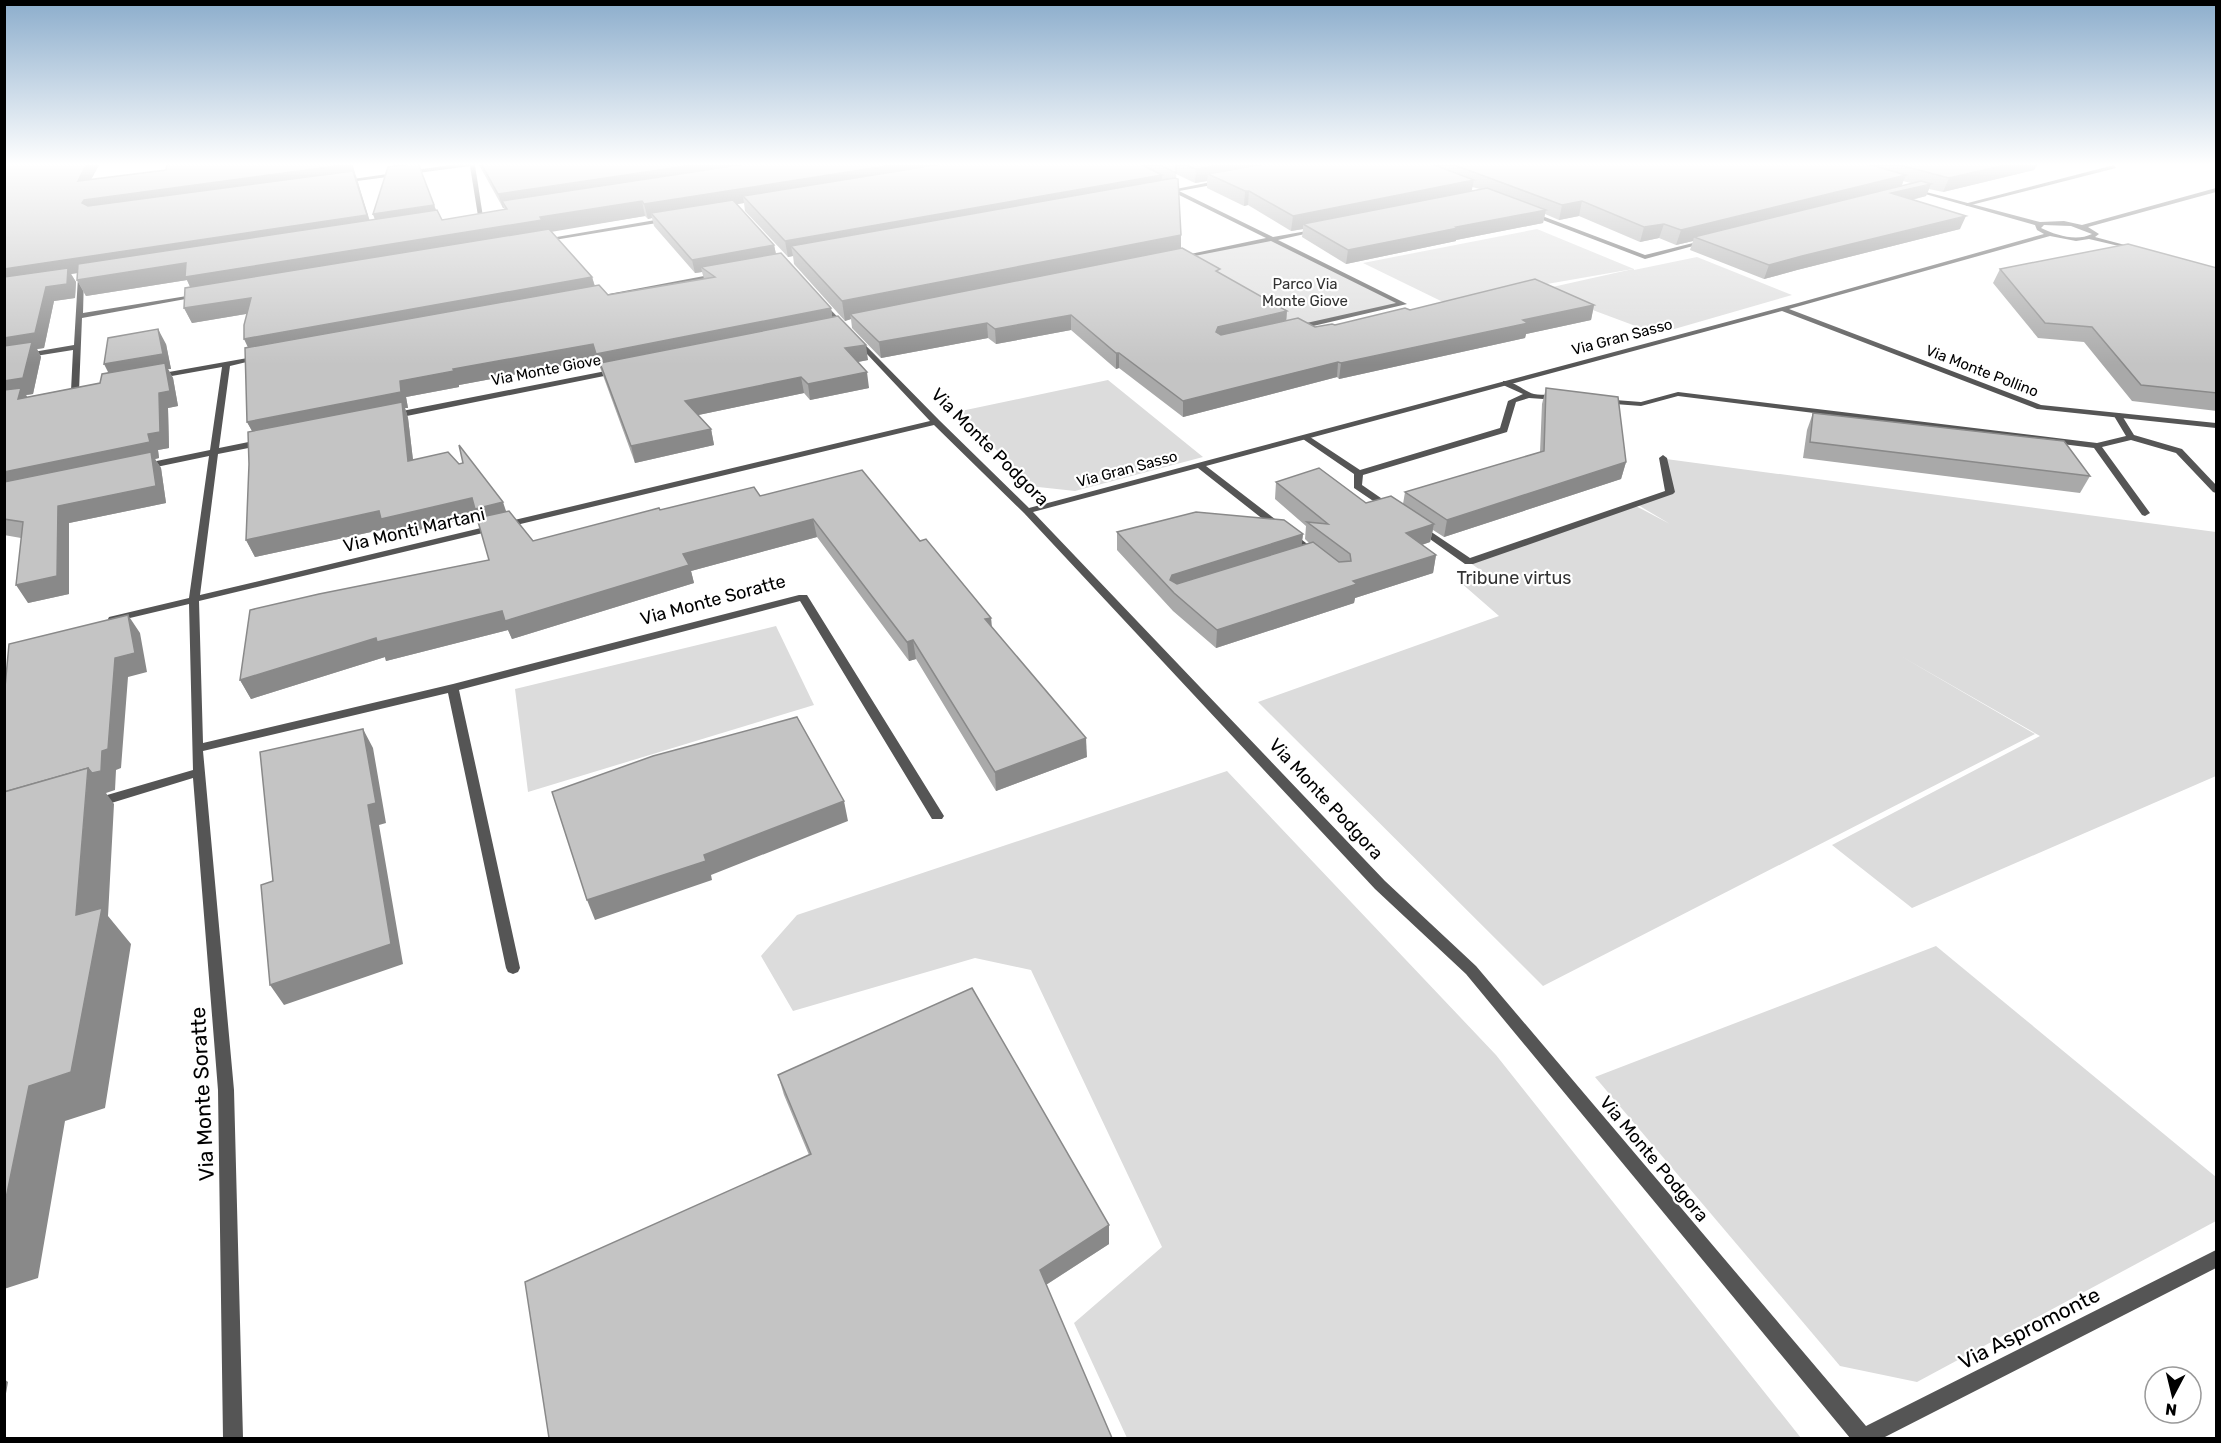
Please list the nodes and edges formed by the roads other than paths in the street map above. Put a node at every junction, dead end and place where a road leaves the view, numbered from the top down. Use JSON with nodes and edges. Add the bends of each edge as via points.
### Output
{"nodes":[{"id":1,"x":602,"y":230,"type":"edge"},
{"id":2,"x":1255,"y":230,"type":"edge"},
{"id":3,"x":1316,"y":230,"type":"edge"},
{"id":4,"x":1575,"y":230,"type":"edge"},
{"id":5,"x":2042,"y":230,"type":"edge"},
{"id":6,"x":2088,"y":230,"type":"edge"},
{"id":7,"x":2050,"y":234,"type":"junction"},
{"id":8,"x":2091,"y":238,"type":"junction"},
{"id":9,"x":1272,"y":239,"type":"junction"},
{"id":10,"x":537,"y":241,"type":"edge"},
{"id":11,"x":1711,"y":241,"type":"edge"},
{"id":12,"x":2146,"y":253,"type":"edge"},
{"id":13,"x":1175,"y":259,"type":"edge"},
{"id":14,"x":726,"y":273,"type":"edge"},
{"id":15,"x":93,"y":275,"type":"edge"},
{"id":16,"x":81,"y":277,"type":"junction"},
{"id":17,"x":70,"y":278,"type":"edge"},
{"id":18,"x":814,"y":294,"type":"edge"},
{"id":19,"x":208,"y":295,"type":"edge"},
{"id":20,"x":598,"y":297,"type":"edge"},
{"id":21,"x":1783,"y":309,"type":"junction"},
{"id":22,"x":79,"y":316,"type":"junction"},
{"id":23,"x":854,"y":324,"type":"edge"},
{"id":24,"x":843,"y":326,"type":"junction"},
{"id":25,"x":831,"y":328,"type":"edge"},
{"id":26,"x":1289,"y":330,"type":"edge"},
{"id":27,"x":78,"y":346,"type":"junction"},
{"id":28,"x":272,"y":356,"type":"edge"},
{"id":29,"x":4,"y":359,"type":"edge"},
{"id":30,"x":225,"y":365,"type":"junction"},
{"id":31,"x":622,"y":370,"type":"edge"},
{"id":32,"x":145,"y":379,"type":"edge"},
{"id":33,"x":1506,"y":383,"type":"junction"},
{"id":34,"x":87,"y":389,"type":"edge"},
{"id":35,"x":75,"y":391,"type":"junction"},
{"id":36,"x":65,"y":393,"type":"edge"},
{"id":37,"x":1529,"y":395,"type":"junction"},
{"id":38,"x":1565,"y":398,"type":"edge"},
{"id":39,"x":1598,"y":401,"type":"edge"},
{"id":40,"x":2118,"y":416,"type":"junction"},
{"id":41,"x":377,"y":419,"type":"edge"},
{"id":42,"x":936,"y":422,"type":"junction"},
{"id":43,"x":2217,"y":426,"type":"edge"},
{"id":44,"x":1304,"y":437,"type":"junction"},
{"id":45,"x":2131,"y":437,"type":"junction"},
{"id":46,"x":272,"y":440,"type":"edge"},
{"id":47,"x":2097,"y":446,"type":"junction"},
{"id":48,"x":213,"y":452,"type":"junction"},
{"id":49,"x":1663,"y":458,"type":"dead end"},
{"id":50,"x":1200,"y":465,"type":"junction"},
{"id":51,"x":132,"y":469,"type":"edge"},
{"id":52,"x":1359,"y":473,"type":"junction"},
{"id":53,"x":2217,"y":490,"type":"edge"},
{"id":54,"x":1027,"y":511,"type":"junction"},
{"id":55,"x":2145,"y":513,"type":"dead end"},
{"id":56,"x":1404,"y":517,"type":"edge"},
{"id":57,"x":1413,"y":524,"type":"edge"},
{"id":58,"x":1313,"y":553,"type":"junction"},
{"id":59,"x":1301,"y":557,"type":"edge"},
{"id":60,"x":1327,"y":565,"type":"edge"},
{"id":61,"x":194,"y":599,"type":"junction"},
{"id":62,"x":105,"y":621,"type":"edge"},
{"id":63,"x":453,"y":688,"type":"junction"},
{"id":64,"x":197,"y":748,"type":"junction"},
{"id":65,"x":200,"y":772,"type":"junction"},
{"id":66,"x":85,"y":806,"type":"edge"},
{"id":67,"x":937,"y":816,"type":"dead end"},
{"id":68,"x":513,"y":968,"type":"dead end"},
{"id":69,"x":2217,"y":1259,"type":"edge"},
{"id":70,"x":233,"y":1438,"type":"edge"},
{"id":71,"x":1863,"y":1438,"type":"edge"}],
"edges":[{"from":1,"to":10,"type":"street"},
{"from":2,"to":9,"type":"street"},
{"from":3,"to":9,"type":"street"},
{"from":4,"to":11,"type":"street","via":[[1645,257]]},
{"from":5,"to":7,"type":"street"},
{"from":6,"to":8,"type":"street","via":[[2096,234]]},
{"from":7,"to":8,"type":"street"},
{"from":7,"to":21,"type":"street","name":"Via Gran Sasso"},
{"from":8,"to":12,"type":"street"},
{"from":9,"to":13,"type":"street"},
{"from":9,"to":26,"type":"street","via":[[1403,304]]},
{"from":14,"to":20,"type":"street"},
{"from":15,"to":16,"type":"street"},
{"from":16,"to":17,"type":"street"},
{"from":16,"to":22,"type":"street"},
{"from":18,"to":24,"type":"street","name":"Via Monte Podgora"},
{"from":19,"to":22,"type":"street"},
{"from":21,"to":33,"type":"street","name":"Via Gran Sasso"},
{"from":21,"to":40,"type":"street","name":"Via Monte Pollino","via":[[2040,407]]},
{"from":22,"to":27,"type":"street"},
{"from":23,"to":24,"type":"street"},
{"from":24,"to":25,"type":"street"},
{"from":24,"to":42,"type":"street","name":"Via Monte Podgora"},
{"from":27,"to":29,"type":"street"},
{"from":27,"to":35,"type":"street"},
{"from":28,"to":30,"type":"street"},
{"from":30,"to":32,"type":"street"},
{"from":30,"to":48,"type":"street"},
{"from":31,"to":41,"type":"street","name":"Via Monte Giove"},
{"from":33,"to":37,"type":"street"},
{"from":33,"to":44,"type":"street","name":"Via Gran Sasso"},
{"from":34,"to":35,"type":"street"},
{"from":35,"to":36,"type":"street"},
{"from":37,"to":38,"type":"street"},
{"from":37,"to":52,"type":"street","via":[[1512,401],[1504,430]]},
{"from":39,"to":47,"type":"street","via":[[1641,404],[1678,393]]},
{"from":40,"to":43,"type":"street","name":"Via Monte Pollino"},
{"from":40,"to":45,"type":"street"},
{"from":42,"to":54,"type":"street","name":"Via Monte Podgora"},
{"from":42,"to":61,"type":"street","name":"Via Monti Martani"},
{"from":44,"to":50,"type":"street","name":"Via Gran Sasso"},
{"from":44,"to":52,"type":"street"},
{"from":45,"to":47,"type":"street"},
{"from":45,"to":53,"type":"street","via":[[2179,451]]},
{"from":46,"to":48,"type":"street"},
{"from":47,"to":55,"type":"street"},
{"from":48,"to":51,"type":"street"},
{"from":48,"to":61,"type":"street"},
{"from":49,"to":57,"type":"street","via":[[1670,492],[1469,562]]},
{"from":50,"to":54,"type":"street","name":"Via Gran Sasso"},
{"from":50,"to":58,"type":"street","name":"Via Gran Sasso"},
{"from":52,"to":56,"type":"street","via":[[1357,486]]},
{"from":54,"to":71,"type":"street","name":"Via Monte Podgora","via":[[1380,885],[1471,970]]},
{"from":58,"to":59,"type":"street"},
{"from":58,"to":60,"type":"street","name":"Via Gran Sasso"},
{"from":61,"to":62,"type":"street","name":"Via Monti Martani"},
{"from":61,"to":64,"type":"street","name":"Via Monte Soratte"},
{"from":63,"to":64,"type":"street","name":"Via Monte Soratte"},
{"from":63,"to":67,"type":"street","name":"Via Monte Soratte","via":[[803,597]]},
{"from":63,"to":68,"type":"street"},
{"from":64,"to":65,"type":"street","name":"Via Monte Soratte"},
{"from":65,"to":66,"type":"street"},
{"from":65,"to":70,"type":"street","name":"Via Monte Soratte","via":[[226,1090]]},
{"from":69,"to":71,"type":"street","name":"Via Aspromonte"}]}
